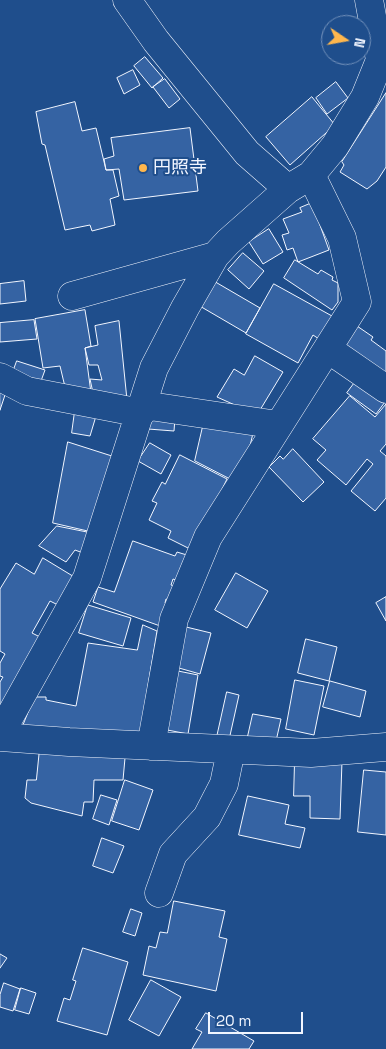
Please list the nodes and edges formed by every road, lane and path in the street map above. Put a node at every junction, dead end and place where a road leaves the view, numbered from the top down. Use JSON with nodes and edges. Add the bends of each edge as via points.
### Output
{"nodes":[{"id":1,"x":127,"y":0,"type":"edge"},
{"id":2,"x":369,"y":0,"type":"edge"},
{"id":3,"x":383,"y":64,"type":"edge"},
{"id":4,"x":311,"y":175,"type":"junction"},
{"id":5,"x":288,"y":189,"type":"junction"},
{"id":6,"x":215,"y":256,"type":"junction"},
{"id":7,"x":72,"y":296,"type":"dead end"},
{"id":8,"x":328,"y":349,"type":"junction"},
{"id":9,"x":0,"y":377,"type":"edge"},
{"id":10,"x":386,"y":389,"type":"edge"},
{"id":11,"x":142,"y":409,"type":"junction"},
{"id":12,"x":278,"y":425,"type":"junction"},
{"id":13,"x":0,"y":735,"type":"edge"},
{"id":14,"x":151,"y":746,"type":"junction"},
{"id":15,"x":386,"y":747,"type":"edge"},
{"id":16,"x":231,"y":750,"type":"junction"},
{"id":17,"x":159,"y":894,"type":"dead end"}],
"edges":[{"from":1,"to":5,"type":"street","via":[[247,153]]},
{"from":2,"to":3,"type":"street"},
{"from":3,"to":4,"type":"street","via":[[335,146]]},
{"from":4,"to":5,"type":"street"},
{"from":4,"to":8,"type":"street","via":[[342,238],[357,302]]},
{"from":5,"to":6,"type":"street"},
{"from":6,"to":7,"type":"street"},
{"from":6,"to":11,"type":"street","via":[[154,368]]},
{"from":8,"to":10,"type":"street"},
{"from":8,"to":12,"type":"street"},
{"from":9,"to":11,"type":"street","via":[[27,391]]},
{"from":11,"to":12,"type":"street"},
{"from":11,"to":13,"type":"street","via":[[87,578]]},
{"from":12,"to":14,"type":"street","via":[[208,537],[174,619]]},
{"from":13,"to":14,"type":"street"},
{"from":14,"to":16,"type":"street"},
{"from":15,"to":16,"type":"street","via":[[311,753]]},
{"from":16,"to":17,"type":"street","via":[[224,784],[207,817],[173,854]]}]}
